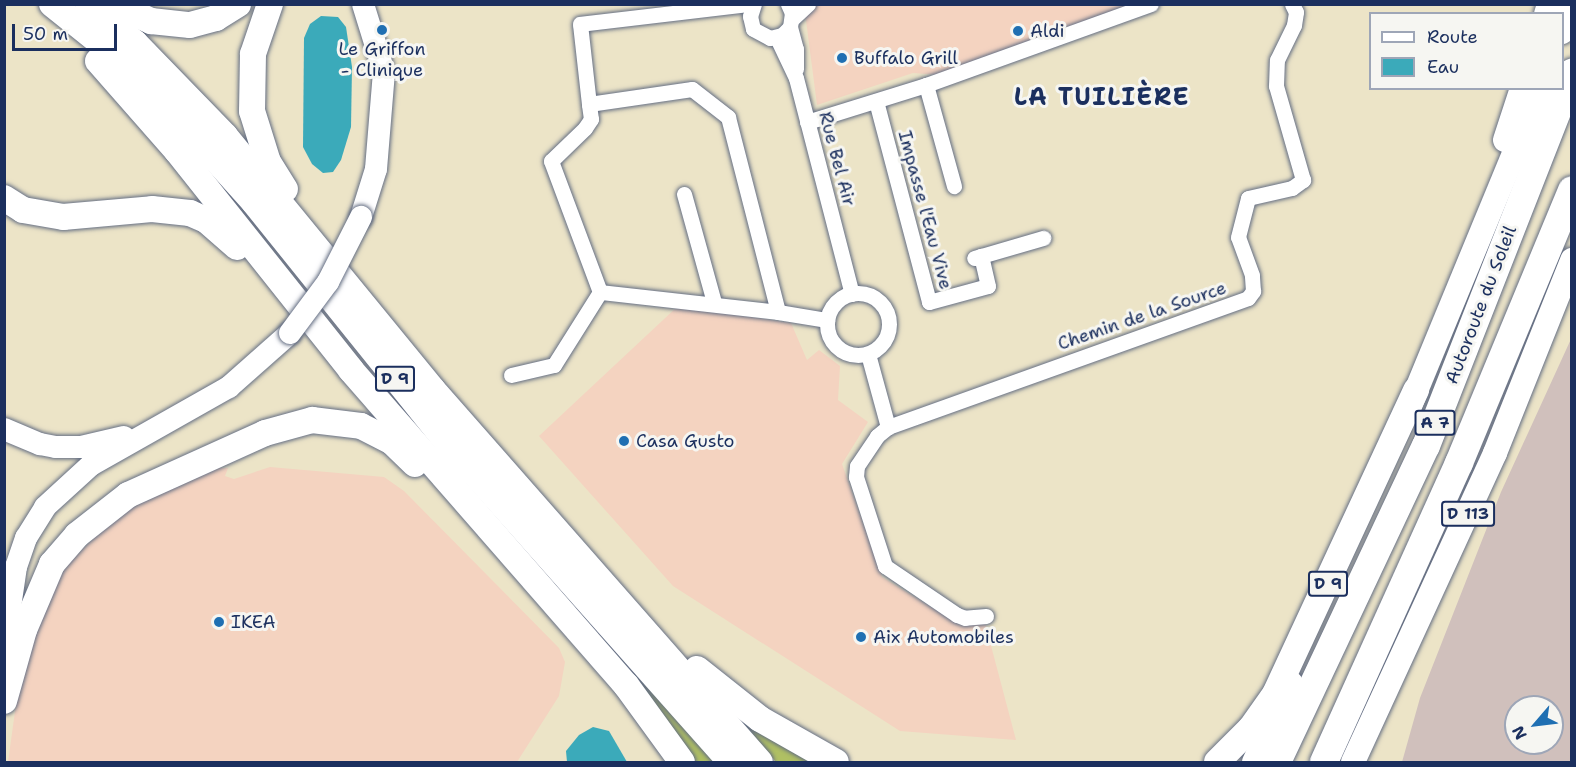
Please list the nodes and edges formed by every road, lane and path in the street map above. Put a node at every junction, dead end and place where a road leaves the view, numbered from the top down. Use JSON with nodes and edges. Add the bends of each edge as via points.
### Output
{"nodes":[{"id":1,"x":35,"y":4,"type":"edge"},
{"id":2,"x":52,"y":4,"type":"edge"},
{"id":3,"x":88,"y":4,"type":"edge"},
{"id":4,"x":114,"y":4,"type":"edge"},
{"id":5,"x":238,"y":4,"type":"edge"},
{"id":6,"x":270,"y":4,"type":"edge"},
{"id":7,"x":363,"y":4,"type":"edge"},
{"id":8,"x":752,"y":4,"type":"edge"},
{"id":9,"x":808,"y":4,"type":"edge"},
{"id":10,"x":1151,"y":4,"type":"edge"},
{"id":11,"x":1292,"y":4,"type":"edge"},
{"id":12,"x":728,"y":5,"type":"edge"},
{"id":13,"x":706,"y":7,"type":"junction"},
{"id":14,"x":1572,"y":9,"type":"edge"},
{"id":15,"x":790,"y":17,"type":"edge"},
{"id":16,"x":750,"y":23,"type":"junction"},
{"id":17,"x":1564,"y":29,"type":"edge"},
{"id":18,"x":777,"y":38,"type":"junction"},
{"id":19,"x":1572,"y":73,"type":"edge"},
{"id":20,"x":796,"y":78,"type":"junction"},
{"id":21,"x":926,"y":85,"type":"junction"},
{"id":22,"x":1521,"y":90,"type":"edge"},
{"id":23,"x":1540,"y":90,"type":"edge"},
{"id":24,"x":876,"y":101,"type":"junction"},
{"id":25,"x":589,"y":104,"type":"junction"},
{"id":26,"x":807,"y":122,"type":"junction"},
{"id":27,"x":954,"y":186,"type":"dead end"},
{"id":28,"x":1572,"y":190,"type":"edge"},
{"id":29,"x":684,"y":194,"type":"dead end"},
{"id":30,"x":4,"y":198,"type":"edge"},
{"id":31,"x":1043,"y":238,"type":"dead end"},
{"id":32,"x":1572,"y":260,"type":"edge"},
{"id":33,"x":1572,"y":291,"type":"edge"},
{"id":34,"x":600,"y":292,"type":"junction"},
{"id":35,"x":852,"y":294,"type":"junction"},
{"id":36,"x":714,"y":302,"type":"junction"},
{"id":37,"x":778,"y":312,"type":"junction"},
{"id":38,"x":827,"y":320,"type":"junction"},
{"id":39,"x":1440,"y":332,"type":"junction"},
{"id":40,"x":868,"y":354,"type":"junction"},
{"id":41,"x":351,"y":370,"type":"junction"},
{"id":42,"x":511,"y":375,"type":"dead end"},
{"id":43,"x":1416,"y":390,"type":"junction"},
{"id":44,"x":888,"y":427,"type":"junction"},
{"id":45,"x":4,"y":429,"type":"edge"},
{"id":46,"x":150,"y":432,"type":"junction"},
{"id":47,"x":1495,"y":453,"type":"junction"},
{"id":48,"x":530,"y":500,"type":"junction"},
{"id":49,"x":986,"y":615,"type":"dead end"},
{"id":50,"x":4,"y":648,"type":"edge"},
{"id":51,"x":597,"y":652,"type":"junction"},
{"id":52,"x":4,"y":701,"type":"edge"},
{"id":53,"x":682,"y":762,"type":"edge"},
{"id":54,"x":731,"y":762,"type":"edge"},
{"id":55,"x":760,"y":762,"type":"edge"},
{"id":56,"x":836,"y":762,"type":"edge"},
{"id":57,"x":1216,"y":762,"type":"edge"},
{"id":58,"x":1254,"y":762,"type":"edge"},
{"id":59,"x":1277,"y":762,"type":"edge"},
{"id":60,"x":1324,"y":762,"type":"edge"},
{"id":61,"x":1353,"y":762,"type":"edge"}],
"edges":[{"from":1,"to":41,"type":"highway","number":"D 9","via":[[119,83]]},
{"from":2,"to":54,"type":"highway","number":"D 9","via":[[112,52],[190,130],[254,202],[452,448]]},
{"from":3,"to":48,"type":"highway","number":"D 9","via":[[135,43],[225,136],[433,390]]},
{"from":4,"to":5,"type":"highway","via":[[151,21],[190,25],[216,18]]},
{"from":6,"to":48,"type":"highway","via":[[254,54],[250,93],[257,133],[268,162],[289,195]]},
{"from":7,"to":46,"type":"main road","bridge":true,"via":[[384,72],[376,169],[362,217],[328,282],[290,333],[229,387]]},
{"from":8,"to":12,"type":"street"},
{"from":8,"to":16,"type":"street"},
{"from":9,"to":15,"type":"street"},
{"from":10,"to":21,"type":"street"},
{"from":11,"to":44,"type":"street","name":"Chemin de la Source","via":[[1296,12],[1294,26],[1277,60],[1276,86],[1303,180],[1292,188],[1248,198],[1238,237],[1252,275],[1253,291],[1248,298]]},
{"from":12,"to":13,"type":"street"},
{"from":13,"to":16,"type":"street"},
{"from":13,"to":25,"type":"street","via":[[580,24]]},
{"from":14,"to":17,"type":"main road"},
{"from":15,"to":18,"type":"street"},
{"from":15,"to":20,"type":"street"},
{"from":16,"to":18,"type":"street","via":[[758,34]]},
{"from":18,"to":20,"type":"street","name":"Rue Bel Air"},
{"from":19,"to":59,"type":"highway","name":"Autoroute du Soleil","number":"A 7","via":[[1426,446]]},
{"from":20,"to":26,"type":"street","name":"Rue Bel Air"},
{"from":21,"to":24,"type":"street"},
{"from":21,"to":27,"type":"street"},
{"from":22,"to":39,"type":"main road"},
{"from":23,"to":39,"type":"main road"},
{"from":24,"to":26,"type":"street"},
{"from":24,"to":31,"type":"street","name":"Impasse l'Eau Vive","via":[[929,302],[988,286],[977,257]]},
{"from":25,"to":34,"type":"street","via":[[591,119],[585,128],[551,161]]},
{"from":25,"to":37,"type":"street","via":[[692,89],[728,117]]},
{"from":26,"to":35,"type":"street","name":"Rue Bel Air"},
{"from":28,"to":60,"type":"highway","name":"Autoroute du Soleil","number":"A 7","via":[[1459,463]]},
{"from":29,"to":36,"type":"street"},
{"from":30,"to":41,"type":"highway","via":[[44,216],[152,209],[190,213],[206,220],[243,252]]},
{"from":32,"to":47,"type":"main road","number":"D 113"},
{"from":33,"to":47,"type":"main road"},
{"from":34,"to":36,"type":"street"},
{"from":34,"to":42,"type":"street","via":[[554,365]]},
{"from":35,"to":38,"type":"street","via":[[836,303]]},
{"from":35,"to":40,"type":"street","via":[[878,301],[888,316],[886,340]]},
{"from":36,"to":37,"type":"street"},
{"from":37,"to":38,"type":"street"},
{"from":38,"to":40,"type":"street","via":[[832,343],[841,351]]},
{"from":39,"to":43,"type":"main road"},
{"from":40,"to":44,"type":"street"},
{"from":41,"to":51,"type":"highway","number":"D 9"},
{"from":43,"to":57,"type":"highway","number":"D 9","via":[[1275,694],[1251,728]]},
{"from":43,"to":58,"type":"main road"},
{"from":44,"to":49,"type":"street","via":[[856,466],[856,477],[885,566],[957,615]]},
{"from":45,"to":46,"type":"main road","via":[[56,447],[81,447]]},
{"from":46,"to":50,"type":"main road","via":[[91,465],[34,522],[16,567]]},
{"from":47,"to":61,"type":"main road","number":"D 113"},
{"from":48,"to":55,"type":"highway","number":"D 9"},
{"from":48,"to":56,"type":"highway","number":"D 9","via":[[698,669],[760,719]]},
{"from":51,"to":52,"type":"highway","via":[[399,447],[361,426],[312,420],[265,433],[128,495],[77,535],[52,564],[34,603]]},
{"from":51,"to":53,"type":"highway","number":"D 9","via":[[656,722]]}]}
